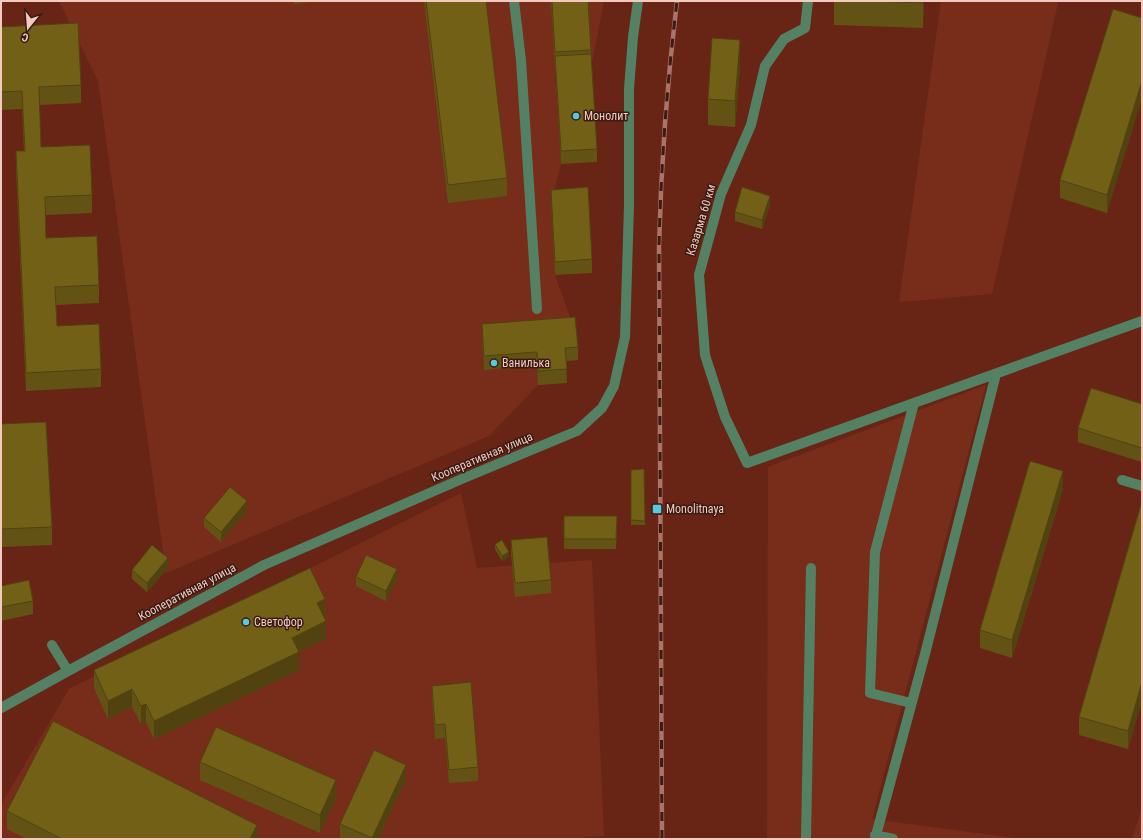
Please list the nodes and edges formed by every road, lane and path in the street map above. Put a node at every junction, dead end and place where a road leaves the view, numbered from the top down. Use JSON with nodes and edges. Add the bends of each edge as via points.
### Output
{"nodes":[{"id":1,"x":514,"y":1,"type":"edge"},
{"id":2,"x":638,"y":1,"type":"edge"},
{"id":3,"x":808,"y":1,"type":"edge"},
{"id":4,"x":537,"y":309,"type":"dead end"},
{"id":5,"x":1142,"y":321,"type":"edge"},
{"id":6,"x":996,"y":374,"type":"junction"},
{"id":7,"x":914,"y":403,"type":"junction"},
{"id":8,"x":1122,"y":480,"type":"dead end"},
{"id":9,"x":1142,"y":486,"type":"edge"},
{"id":10,"x":811,"y":568,"type":"dead end"},
{"id":11,"x":52,"y":646,"type":"dead end"},
{"id":12,"x":68,"y":670,"type":"junction"},
{"id":13,"x":911,"y":703,"type":"junction"},
{"id":14,"x":1,"y":708,"type":"edge"},
{"id":15,"x":875,"y":837,"type":"edge"},
{"id":16,"x":806,"y":839,"type":"edge"},
{"id":17,"x":893,"y":839,"type":"edge"}],
"edges":[{"from":1,"to":4,"type":"street"},
{"from":2,"to":12,"type":"street","name":"Кооперативная улица","via":[[629,89],[625,337],[614,386],[602,408],[577,431],[264,565]]},
{"from":3,"to":7,"type":"street","name":"Казарма 60 км","via":[[805,28],[784,39],[765,66],[751,124],[721,194],[699,275],[705,355],[725,417],[748,463]]},
{"from":5,"to":6,"type":"street"},
{"from":6,"to":7,"type":"street"},
{"from":6,"to":13,"type":"street"},
{"from":7,"to":13,"type":"street","via":[[875,552],[870,693]]},
{"from":8,"to":9,"type":"street"},
{"from":10,"to":16,"type":"street"},
{"from":11,"to":12,"type":"street"},
{"from":12,"to":14,"type":"street","name":"Кооперативная улица"},
{"from":13,"to":15,"type":"street"},
{"from":15,"to":17,"type":"street"}]}
